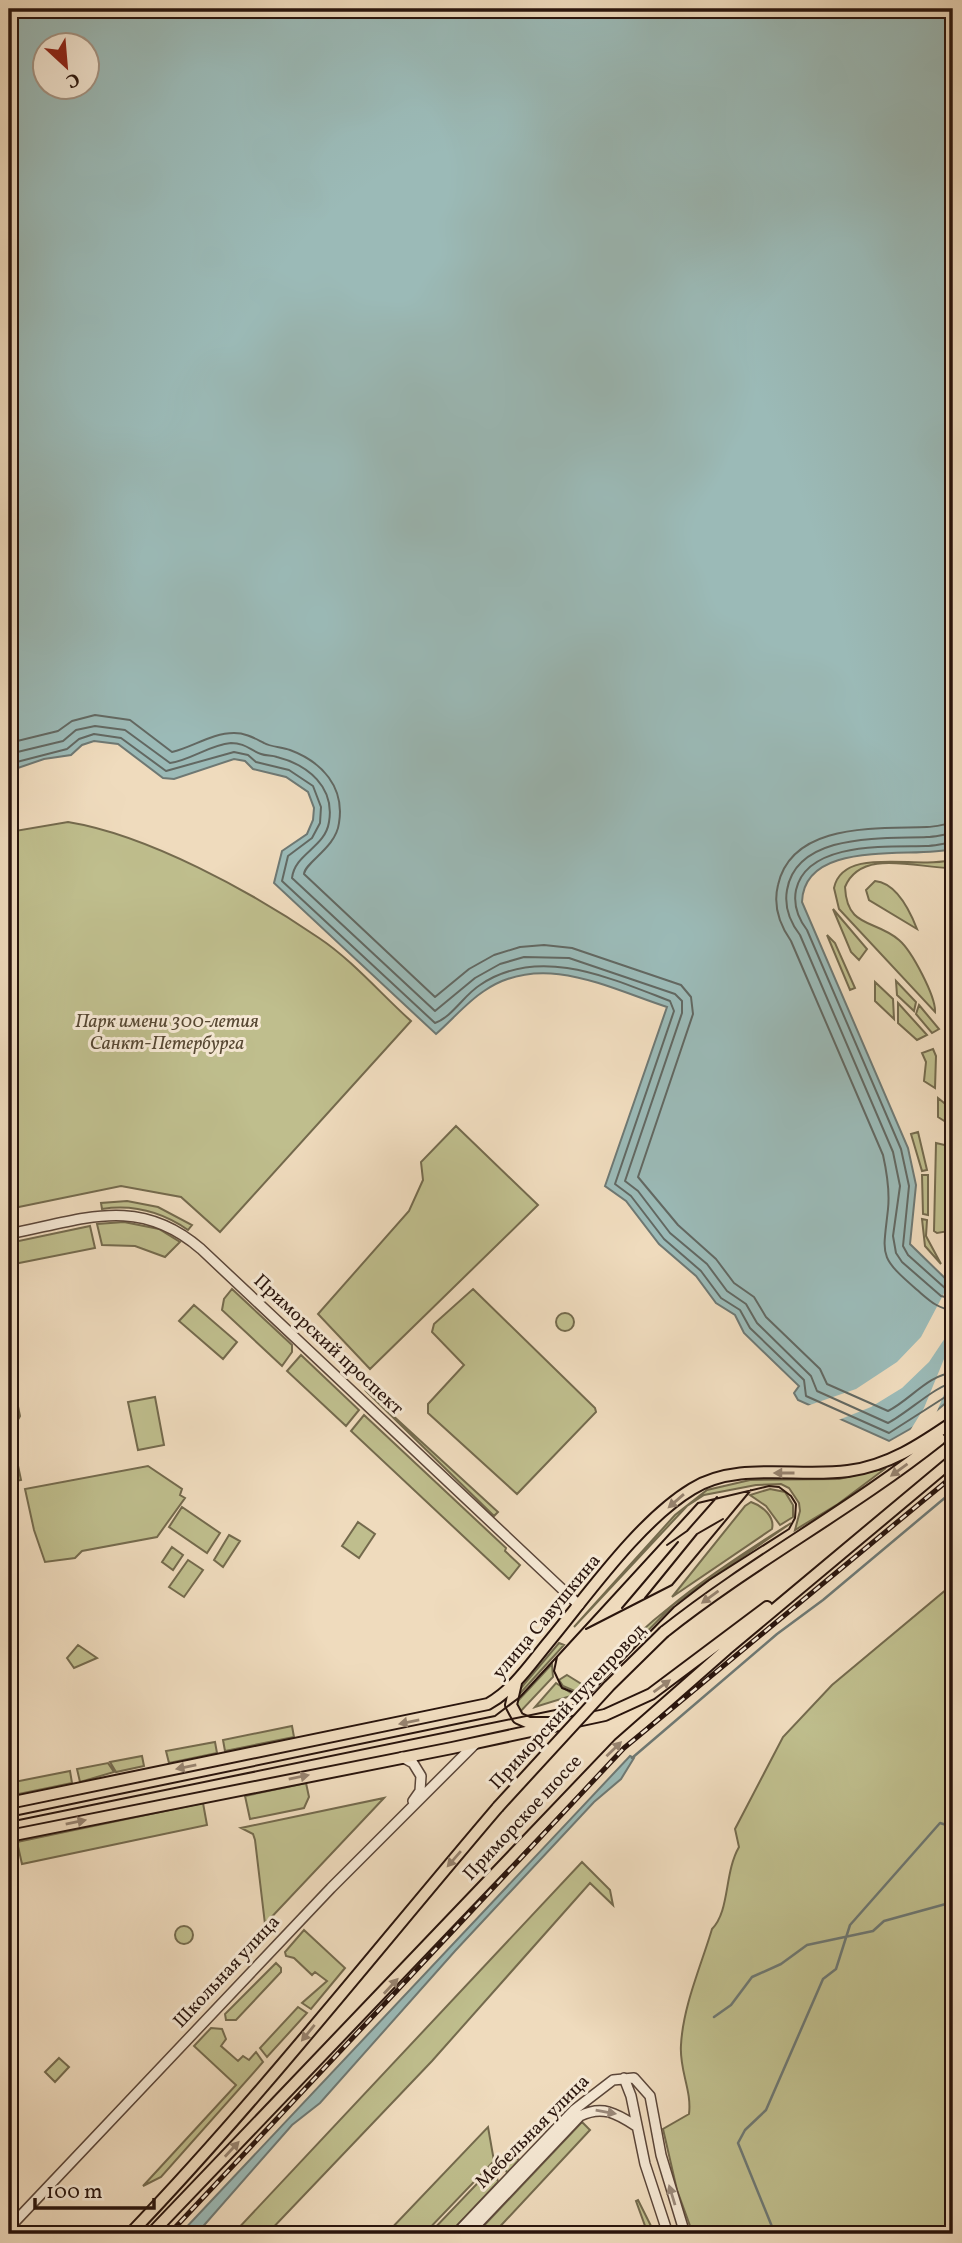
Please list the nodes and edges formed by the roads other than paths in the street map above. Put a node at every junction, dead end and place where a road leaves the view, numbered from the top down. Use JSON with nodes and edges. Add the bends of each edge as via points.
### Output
{"nodes":[{"id":1,"x":9,"y":1234,"type":"edge"},
{"id":2,"x":953,"y":1422,"type":"edge"},
{"id":3,"x":953,"y":1429,"type":"edge"},
{"id":4,"x":953,"y":1460,"type":"edge"},
{"id":5,"x":821,"y":1570,"type":"junction"},
{"id":6,"x":579,"y":1605,"type":"junction"},
{"id":7,"x":517,"y":1680,"type":"junction"},
{"id":8,"x":577,"y":1722,"type":"junction"},
{"id":9,"x":475,"y":1744,"type":"junction"},
{"id":10,"x":400,"y":1756,"type":"junction"},
{"id":11,"x":9,"y":1803,"type":"edge"},
{"id":12,"x":498,"y":1807,"type":"joint"},
{"id":13,"x":404,"y":1812,"type":"junction"},
{"id":14,"x":9,"y":1836,"type":"edge"},
{"id":15,"x":624,"y":2078,"type":"junction"},
{"id":16,"x":636,"y":2126,"type":"junction"},
{"id":17,"x":9,"y":2228,"type":"edge"},
{"id":18,"x":130,"y":2234,"type":"edge"},
{"id":19,"x":151,"y":2234,"type":"edge"},
{"id":20,"x":456,"y":2234,"type":"edge"},
{"id":21,"x":468,"y":2234,"type":"edge"},
{"id":22,"x":668,"y":2234,"type":"edge"},
{"id":23,"x":685,"y":2234,"type":"edge"}],
"edges":[{"from":1,"to":6,"type":"street","name":"Приморский проспект","via":[[118,1214],[171,1226],[201,1249]]},
{"from":2,"to":6,"type":"main road","name":"улица Савушкина","one_way":true,"via":[[906,1452],[868,1467],[733,1475],[705,1482],[681,1496],[639,1535]]},
{"from":3,"to":12,"type":"main road","name":"Приморский путепровод","one_way":true,"bridge":true,"via":[[664,1632]]},
{"from":4,"to":5,"type":"main road","name":"Приморское шоссе"},
{"from":8,"to":5,"type":"main road","one_way":true,"via":[[650,1694]]},
{"from":19,"to":5,"type":"main road","name":"Приморское шоссе","one_way":true,"via":[[365,2014],[589,1773]]},
{"from":6,"to":7,"type":"main road","name":"улица Савушкина"},
{"from":7,"to":8,"type":"main road","via":[[512,1705],[522,1721]]},
{"from":7,"to":11,"type":"main road","name":"улица Савушкина","one_way":true,"via":[[499,1698],[476,1708]]},
{"from":8,"to":9,"type":"main road"},
{"from":9,"to":10,"type":"main road"},
{"from":9,"to":13,"type":"street","name":"Школьная улица"},
{"from":10,"to":13,"type":"street","via":[[413,1763],[422,1776],[420,1791]]},
{"from":14,"to":10,"type":"main road","one_way":true},
{"from":12,"to":18,"type":"main road","name":"Приморское шоссе","one_way":true,"via":[[276,2073]]},
{"from":13,"to":17,"type":"street","name":"Школьная улица"},
{"from":15,"to":16,"type":"street"},
{"from":15,"to":20,"type":"street","name":"Мебельная улица","via":[[604,2085],[574,2110]]},
{"from":23,"to":15,"type":"street","one_way":true,"via":[[661,2155],[650,2096],[634,2078]]},
{"from":21,"to":16,"type":"street","name":"Мебельная улица","one_way":true,"via":[[580,2116],[598,2109],[612,2111]]},
{"from":16,"to":22,"type":"street"}]}
